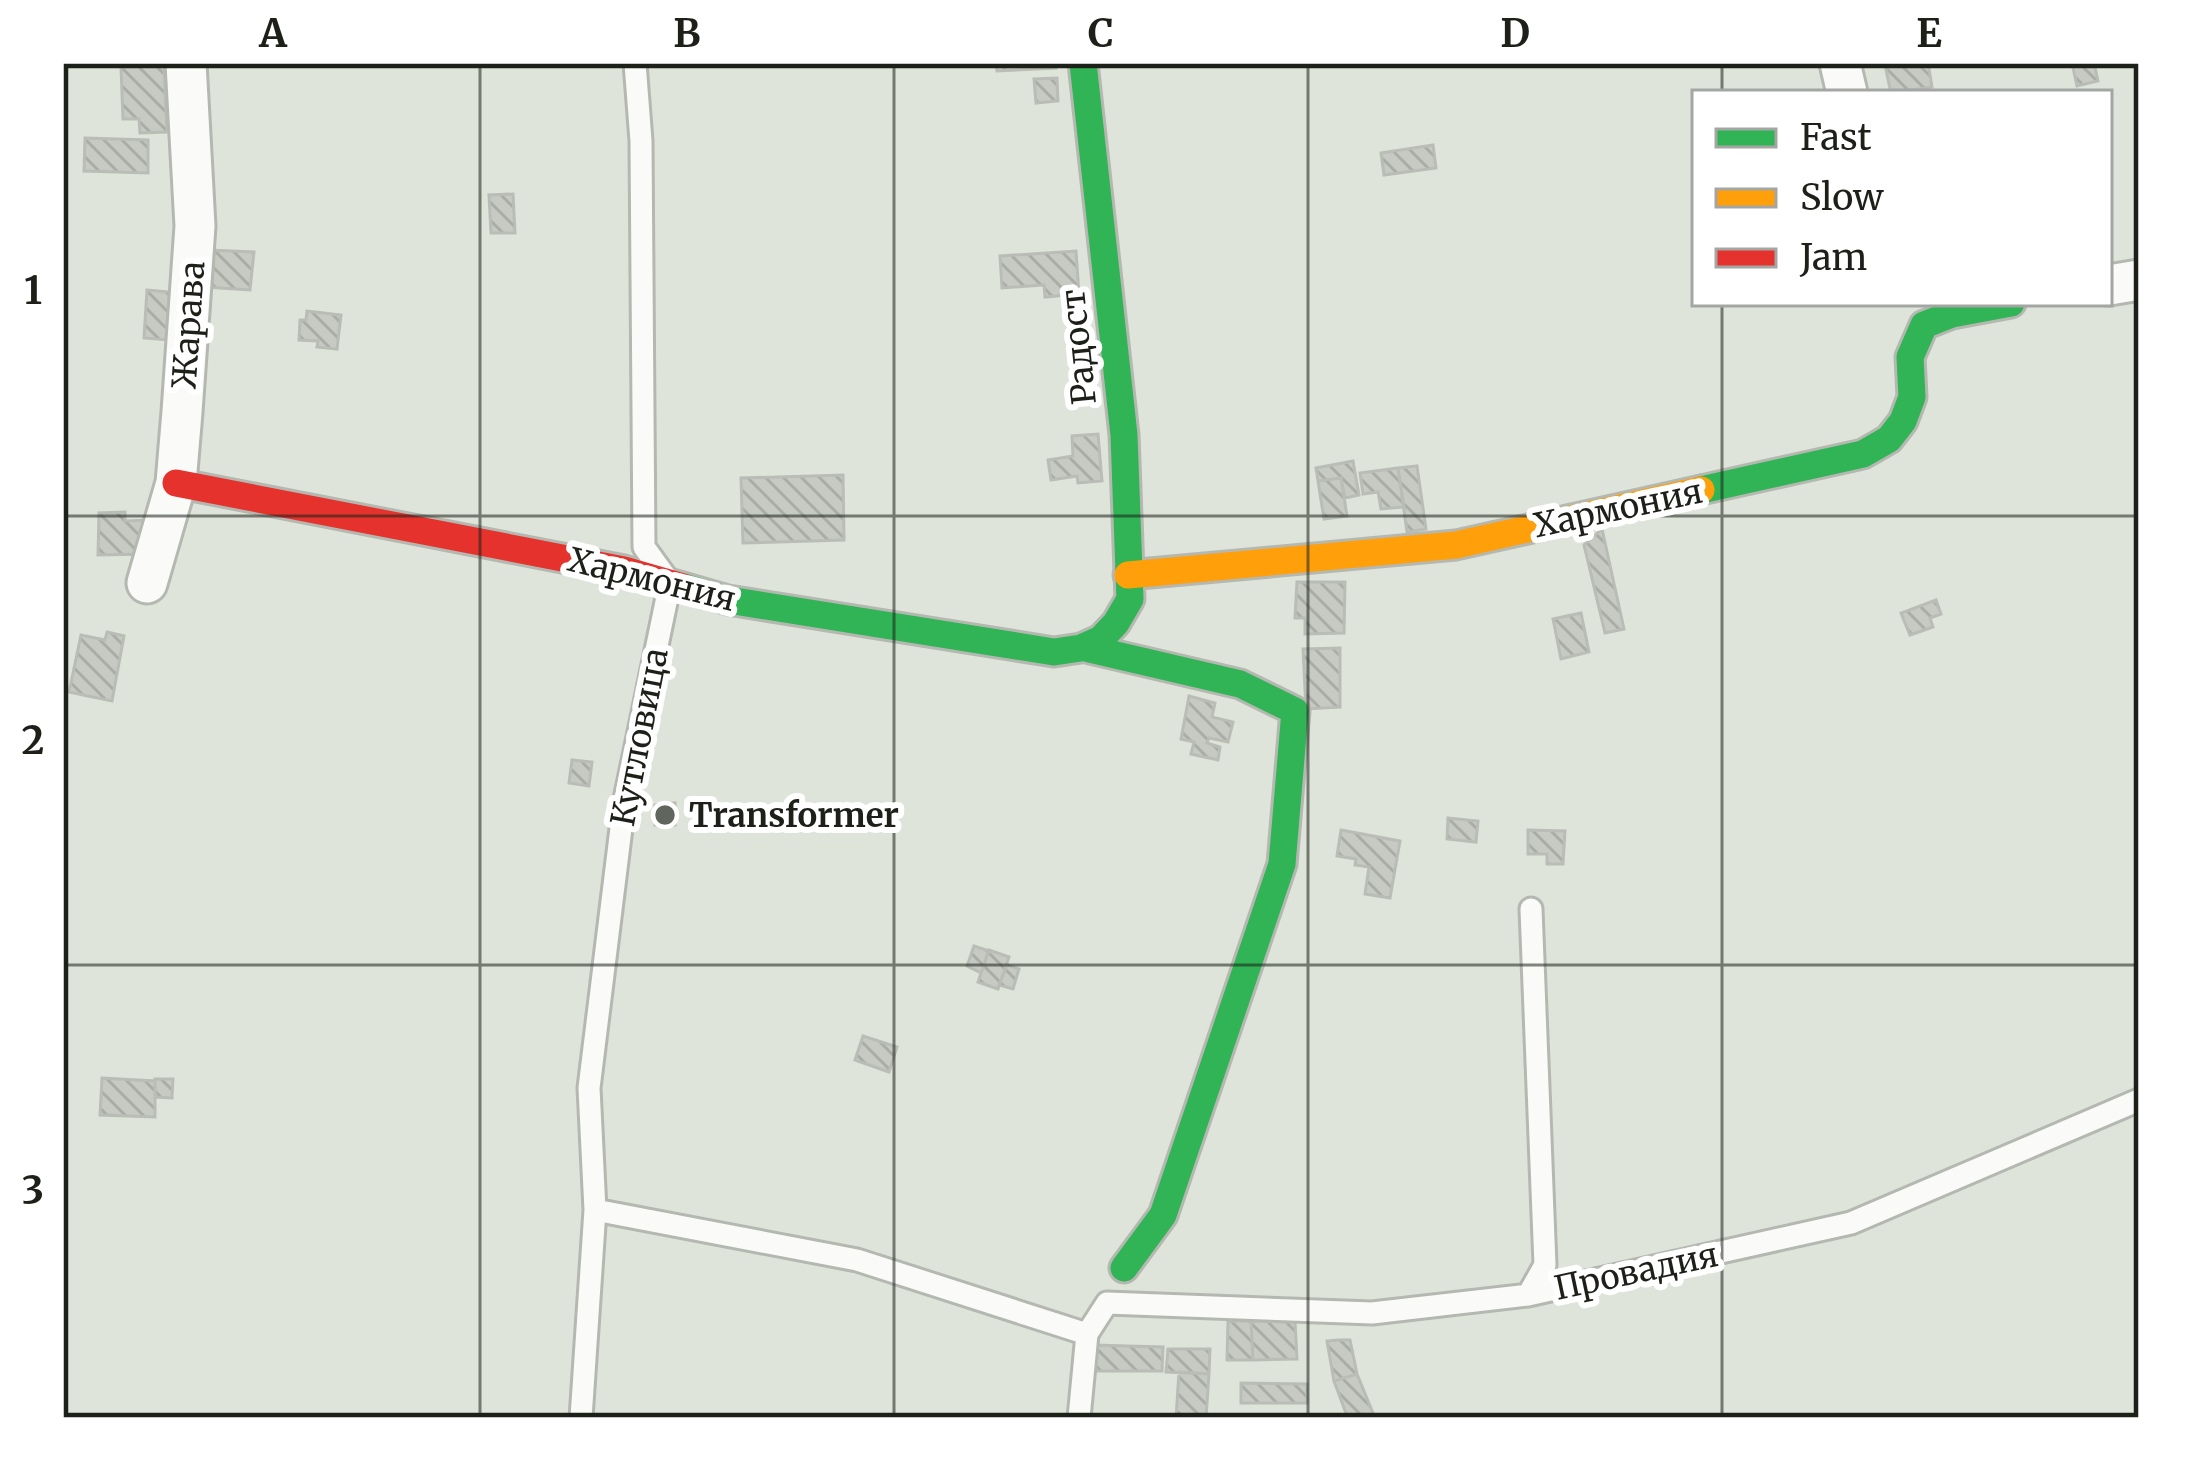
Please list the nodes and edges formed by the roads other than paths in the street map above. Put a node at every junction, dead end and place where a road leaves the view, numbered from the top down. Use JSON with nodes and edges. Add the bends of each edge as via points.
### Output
{"nodes":[{"id":1,"x":186,"y":63,"type":"edge"},
{"id":2,"x":635,"y":63,"type":"edge"},
{"id":3,"x":1083,"y":63,"type":"edge"},
{"id":4,"x":1898,"y":306,"type":"edge"},
{"id":5,"x":1995,"y":306,"type":"edge"},
{"id":6,"x":1910,"y":357,"type":"junction"},
{"id":7,"x":176,"y":483,"type":"junction"},
{"id":8,"x":1128,"y":575,"type":"junction"},
{"id":9,"x":147,"y":583,"type":"dead end"},
{"id":10,"x":670,"y":583,"type":"junction"},
{"id":11,"x":1090,"y":649,"type":"junction"},
{"id":12,"x":1531,"y":909,"type":"dead end"},
{"id":13,"x":2139,"y":1100,"type":"edge"},
{"id":14,"x":595,"y":1210,"type":"junction"},
{"id":15,"x":1124,"y":1268,"type":"dead end"},
{"id":16,"x":1528,"y":1295,"type":"junction"},
{"id":17,"x":1087,"y":1334,"type":"junction"},
{"id":18,"x":581,"y":1418,"type":"edge"},
{"id":19,"x":1079,"y":1418,"type":"edge"}],
"edges":[{"from":1,"to":7,"type":"street","name":"Жарава","via":[[195,226]]},
{"from":2,"to":10,"type":"lane","via":[[644,548]]},
{"from":3,"to":8,"type":"street","name":"Радост","via":[[1124,435]]},
{"from":4,"to":6,"type":"street"},
{"from":5,"to":6,"type":"street","via":[[1924,325]]},
{"from":6,"to":8,"type":"street","name":"Хармония","via":[[1912,397],[1903,421],[1863,454],[1456,545]]},
{"from":7,"to":9,"type":"street","name":"Жарава"},
{"from":7,"to":10,"type":"street","name":"Хармония"},
{"from":8,"to":11,"type":"street","name":"Радост","via":[[1130,599],[1119,622]]},
{"from":10,"to":11,"type":"street","name":"Хармония","via":[[728,600],[1054,652]]},
{"from":10,"to":14,"type":"lane","name":"Кутловица","via":[[624,804],[589,1088]]},
{"from":11,"to":15,"type":"street","name":"Хармония","via":[[1240,684],[1295,711],[1282,864],[1162,1215]]},
{"from":12,"to":16,"type":"lane","via":[[1545,1265]]},
{"from":13,"to":16,"type":"lane","name":"Провадия","via":[[1851,1223]]},
{"from":14,"to":17,"type":"lane","via":[[857,1260]]},
{"from":14,"to":18,"type":"lane","name":"Кутловица"},
{"from":16,"to":17,"type":"lane","name":"Провадия","via":[[1372,1313],[1107,1303]]},
{"from":17,"to":19,"type":"lane"}]}
